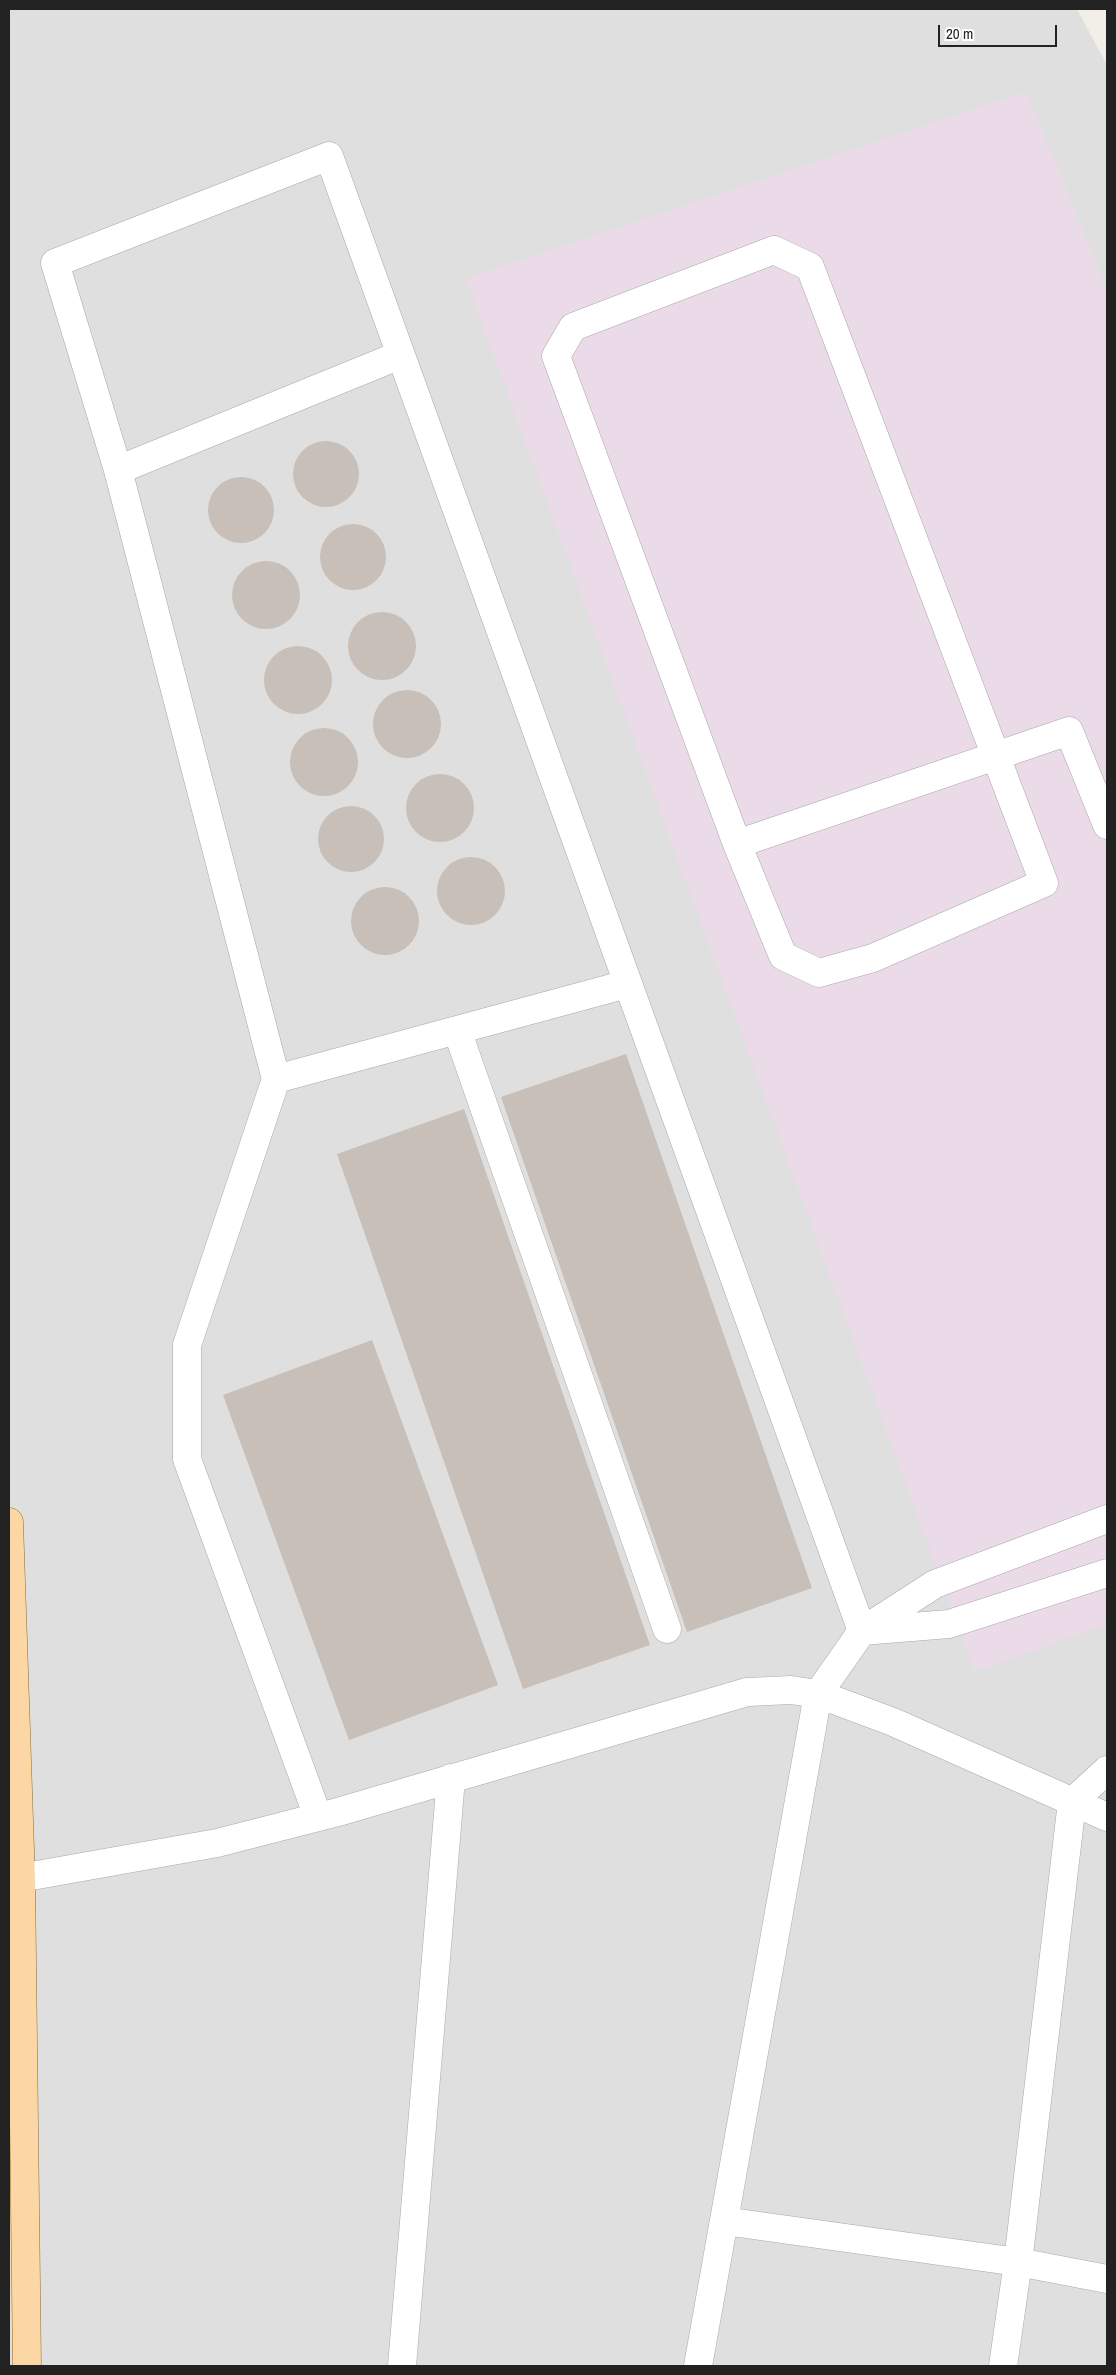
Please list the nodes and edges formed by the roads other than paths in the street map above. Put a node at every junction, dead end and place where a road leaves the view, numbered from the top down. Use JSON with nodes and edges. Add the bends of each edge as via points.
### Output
{"nodes":[{"id":1,"x":400,"y":355,"type":"junction"},
{"id":2,"x":118,"y":470,"type":"junction"},
{"id":3,"x":996,"y":756,"type":"junction"},
{"id":4,"x":1107,"y":824,"type":"edge"},
{"id":5,"x":737,"y":844,"type":"junction"},
{"id":6,"x":627,"y":984,"type":"junction"},
{"id":7,"x":457,"y":1030,"type":"junction"},
{"id":8,"x":276,"y":1078,"type":"junction"},
{"id":9,"x":1107,"y":1519,"type":"edge"},
{"id":10,"x":9,"y":1522,"type":"edge"},
{"id":11,"x":1107,"y":1573,"type":"edge"},
{"id":12,"x":667,"y":1629,"type":"dead end"},
{"id":13,"x":862,"y":1631,"type":"junction"},
{"id":14,"x":818,"y":1694,"type":"junction"},
{"id":15,"x":1107,"y":1770,"type":"edge"},
{"id":16,"x":451,"y":1778,"type":"junction"},
{"id":17,"x":1072,"y":1802,"type":"junction"},
{"id":18,"x":318,"y":1817,"type":"junction"},
{"id":19,"x":1107,"y":1817,"type":"edge"},
{"id":20,"x":15,"y":1880,"type":"edge"},
{"id":21,"x":724,"y":2221,"type":"junction"},
{"id":22,"x":1018,"y":2262,"type":"junction"},
{"id":23,"x":1107,"y":2280,"type":"edge"},
{"id":24,"x":27,"y":2366,"type":"edge"},
{"id":25,"x":402,"y":2366,"type":"edge"},
{"id":26,"x":698,"y":2366,"type":"edge"},
{"id":27,"x":1003,"y":2366,"type":"edge"}],
"edges":[{"from":1,"to":2,"type":"street"},
{"from":1,"to":2,"type":"street","via":[[329,156],[55,263]]},
{"from":1,"to":6,"type":"street"},
{"from":2,"to":8,"type":"street"},
{"from":3,"to":4,"type":"street","via":[[1069,731]]},
{"from":3,"to":5,"type":"street"},
{"from":3,"to":5,"type":"street","via":[[1044,884],[873,958],[819,973],[783,956]]},
{"from":3,"to":5,"type":"street","via":[[810,267],[774,250],[573,327],[556,356]]},
{"from":6,"to":7,"type":"street"},
{"from":6,"to":13,"type":"street"},
{"from":7,"to":8,"type":"street"},
{"from":7,"to":12,"type":"street"},
{"from":8,"to":18,"type":"street","via":[[187,1345],[186,1459]]},
{"from":9,"to":13,"type":"street","via":[[936,1584]]},
{"from":10,"to":20,"type":"main road"},
{"from":11,"to":13,"type":"street","via":[[949,1624]]},
{"from":13,"to":14,"type":"street"},
{"from":14,"to":16,"type":"street","via":[[791,1690],[747,1692]]},
{"from":14,"to":17,"type":"street","via":[[892,1722]]},
{"from":14,"to":21,"type":"street"},
{"from":15,"to":17,"type":"street"},
{"from":16,"to":18,"type":"street"},
{"from":16,"to":25,"type":"street"},
{"from":17,"to":19,"type":"street"},
{"from":17,"to":22,"type":"street"},
{"from":18,"to":20,"type":"street","via":[[217,1843]]},
{"from":20,"to":24,"type":"main road"},
{"from":21,"to":22,"type":"street"},
{"from":21,"to":26,"type":"street"},
{"from":22,"to":23,"type":"street"},
{"from":22,"to":27,"type":"street"}]}
